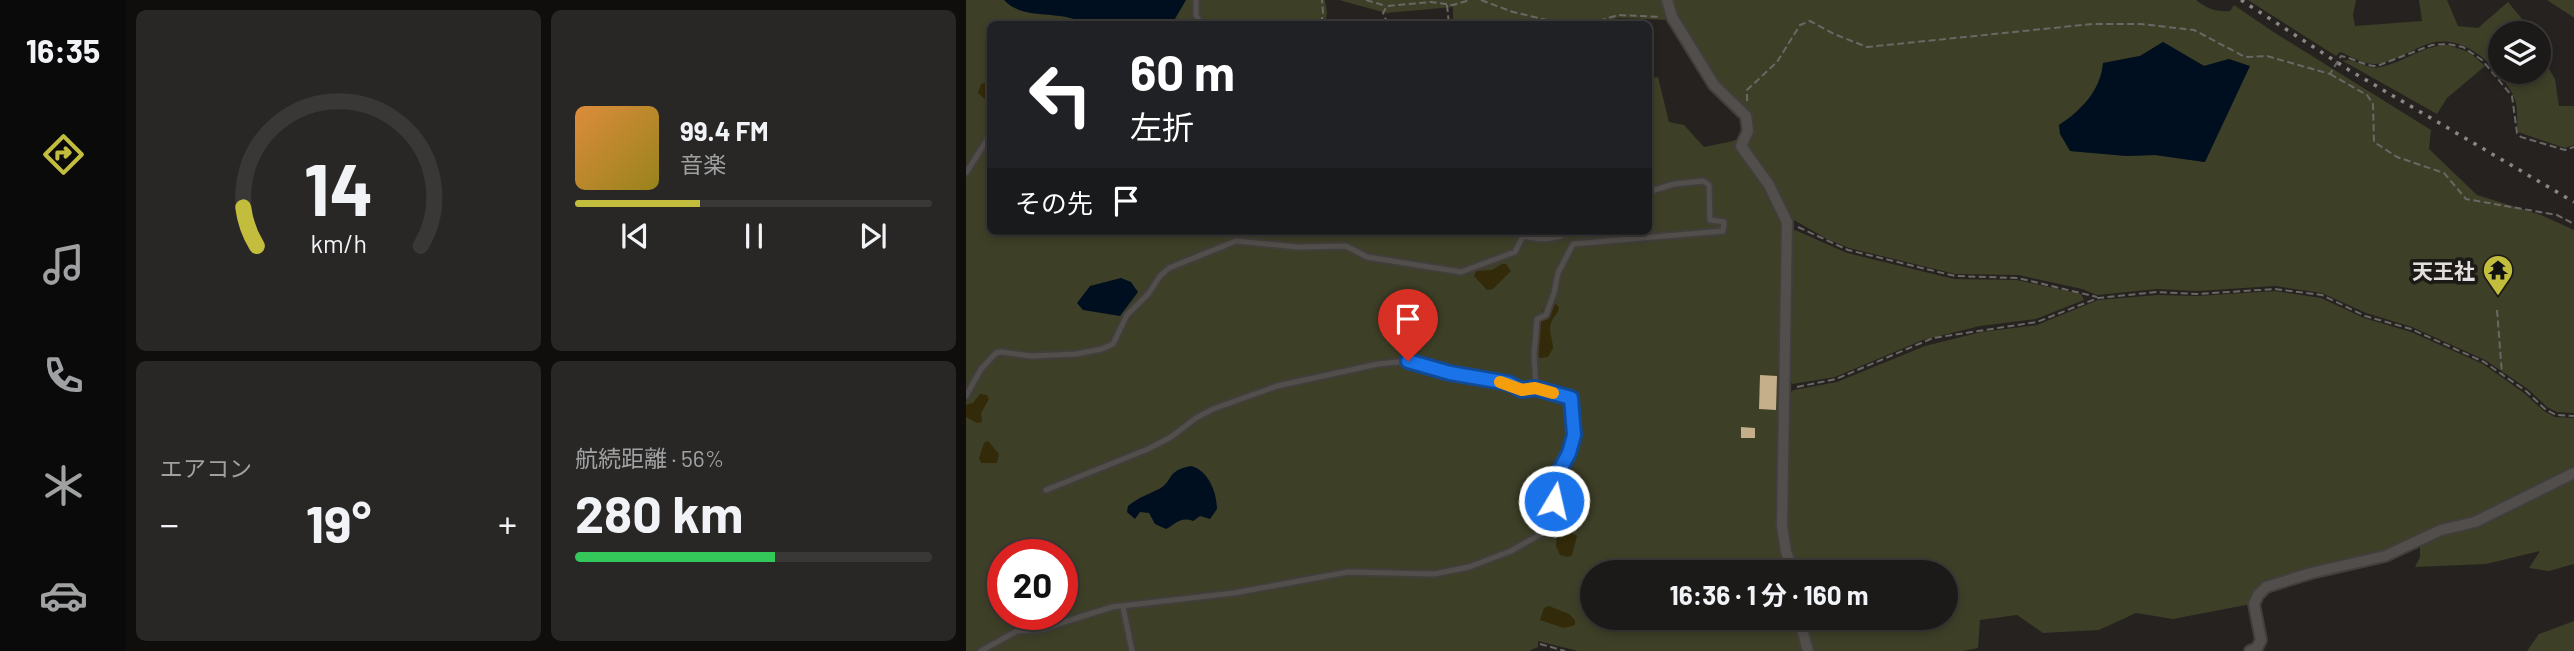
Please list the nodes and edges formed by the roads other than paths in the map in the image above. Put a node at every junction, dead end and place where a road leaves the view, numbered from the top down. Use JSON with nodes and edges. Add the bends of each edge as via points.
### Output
{"nodes":[{"id":1,"x":1196,"y":0,"type":"edge"},
{"id":2,"x":1667,"y":0,"type":"edge"},
{"id":3,"x":1199,"y":21,"type":"edge"},
{"id":4,"x":987,"y":140,"type":"edge"},
{"id":5,"x":966,"y":173,"type":"edge"},
{"id":6,"x":1652,"y":191,"type":"edge"},
{"id":7,"x":1520,"y":235,"type":"edge"},
{"id":8,"x":1526,"y":235,"type":"edge"},
{"id":9,"x":1564,"y":235,"type":"edge"},
{"id":10,"x":1535,"y":388,"type":"junction"},
{"id":11,"x":966,"y":396,"type":"edge"},
{"id":12,"x":2574,"y":473,"type":"edge"},
{"id":13,"x":1046,"y":489,"type":"dead end"},
{"id":14,"x":1576,"y":514,"type":"dead end"},
{"id":15,"x":1564,"y":521,"type":"junction"},
{"id":16,"x":1789,"y":560,"type":"edge"},
{"id":17,"x":1123,"y":607,"type":"junction"},
{"id":18,"x":1802,"y":630,"type":"edge"},
{"id":19,"x":981,"y":651,"type":"edge"},
{"id":20,"x":1132,"y":651,"type":"edge"},
{"id":21,"x":1808,"y":651,"type":"edge"},
{"id":22,"x":2250,"y":651,"type":"edge"}],
"edges":[{"from":1,"to":3,"type":"lane"},
{"from":2,"to":16,"type":"street","via":[[1672,17],[1714,85],[1746,116],[1748,131],[1741,146],[1769,185],[1787,222],[1782,525]]},
{"from":4,"to":5,"type":"lane"},
{"from":6,"to":10,"type":"lane","via":[[1703,181],[1709,185],[1710,220],[1724,222],[1723,231],[1573,244],[1558,273],[1546,315],[1537,319]]},
{"from":7,"to":11,"type":"lane","via":[[1515,252],[1461,272],[1367,257],[1346,246],[1236,241],[1169,268],[1127,315],[1113,344],[1076,354],[996,353]]},
{"from":8,"to":9,"type":"lane","via":[[1536,239]]},
{"from":10,"to":13,"type":"lane","via":[[1522,390],[1408,361],[1276,386],[1213,409],[1147,449]]},
{"from":10,"to":15,"type":"lane","via":[[1571,398],[1574,435],[1549,490]]},
{"from":12,"to":22,"type":"street","via":[[2475,523],[2441,530],[2385,556],[2266,587],[2254,604],[2261,640]]},
{"from":14,"to":15,"type":"lane"},
{"from":15,"to":17,"type":"lane","via":[[1469,568],[1434,574],[1349,572]]},
{"from":17,"to":19,"type":"lane","via":[[1042,629],[1017,631]]},
{"from":17,"to":20,"type":"lane"},
{"from":18,"to":21,"type":"street"}]}
